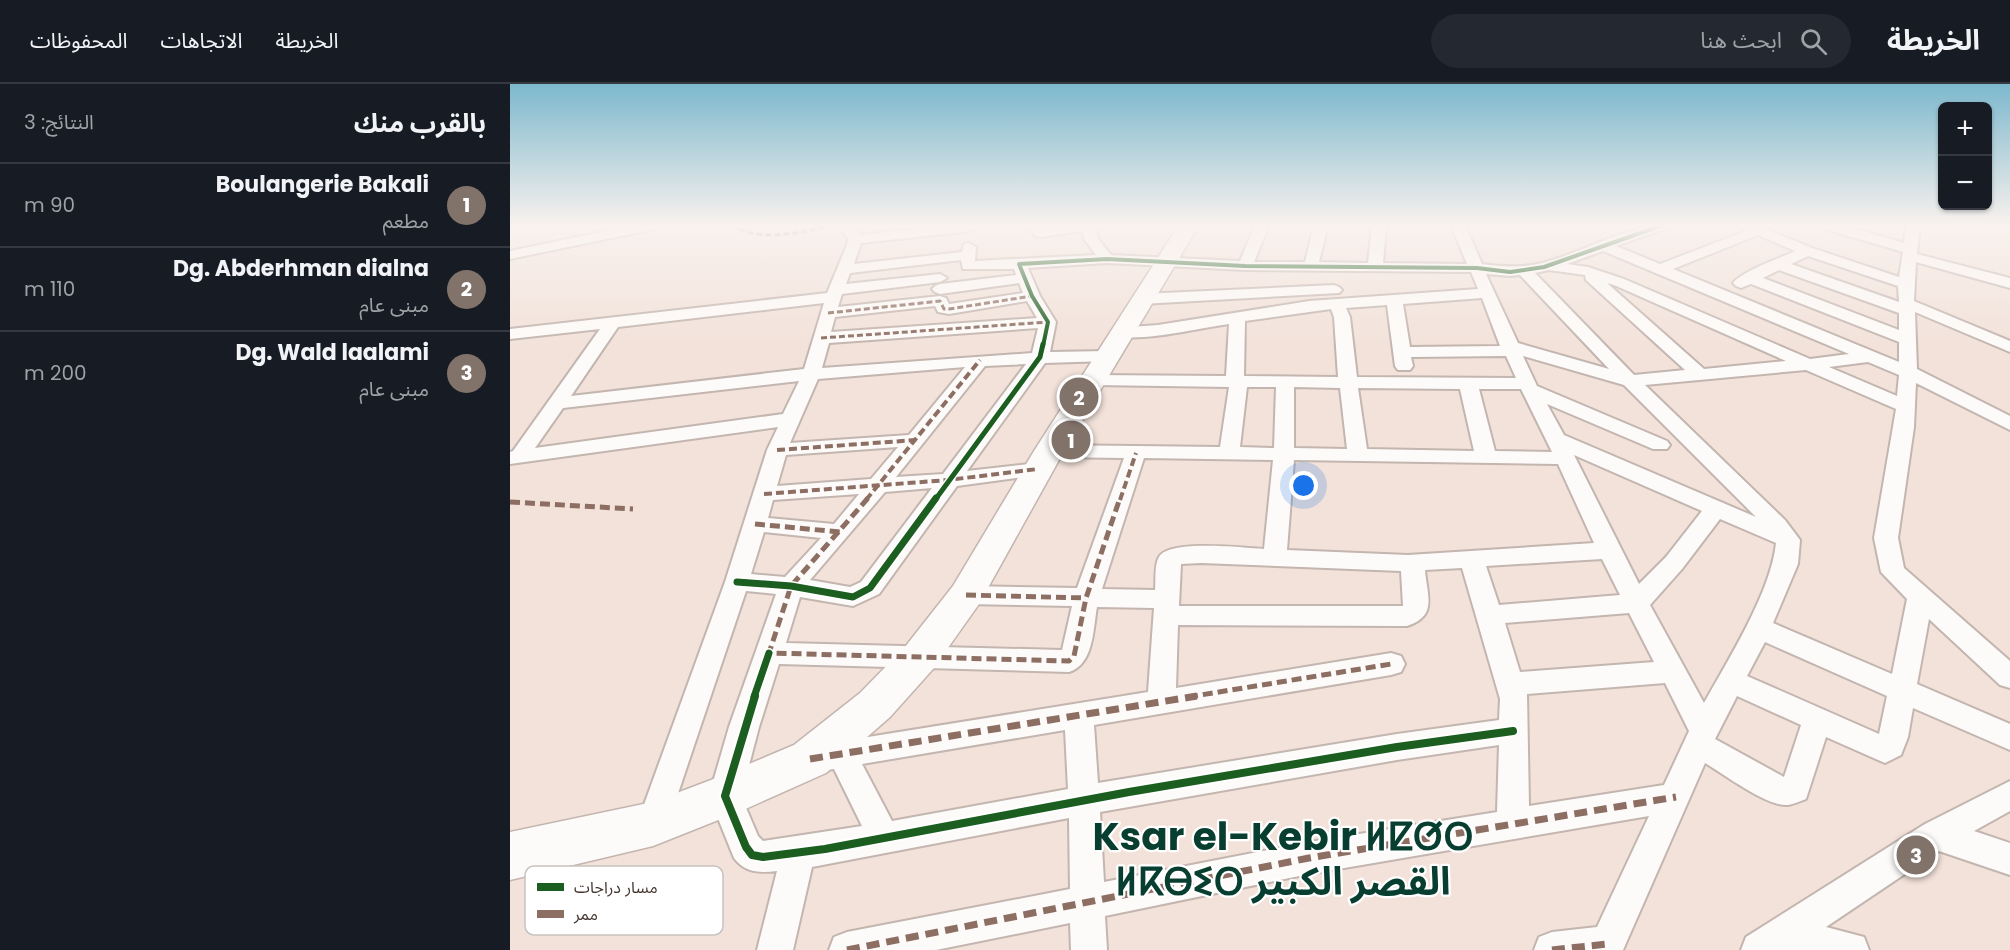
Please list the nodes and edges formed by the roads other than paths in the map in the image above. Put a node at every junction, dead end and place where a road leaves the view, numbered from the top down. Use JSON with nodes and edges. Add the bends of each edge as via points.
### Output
{"nodes":[{"id":1,"x":841,"y":265,"type":"edge"},
{"id":2,"x":961,"y":265,"type":"edge"},
{"id":3,"x":992,"y":265,"type":"edge"},
{"id":4,"x":1044,"y":265,"type":"edge"},
{"id":5,"x":1162,"y":265,"type":"edge"},
{"id":6,"x":1229,"y":265,"type":"edge"},
{"id":7,"x":1545,"y":265,"type":"edge"},
{"id":8,"x":1651,"y":265,"type":"edge"},
{"id":9,"x":1668,"y":265,"type":"edge"},
{"id":10,"x":1777,"y":265,"type":"edge"},
{"id":11,"x":1780,"y":265,"type":"edge"},
{"id":12,"x":1837,"y":265,"type":"edge"},
{"id":13,"x":1908,"y":265,"type":"edge"},
{"id":14,"x":1951,"y":265,"type":"edge"},
{"id":15,"x":1245,"y":266,"type":"joint"},
{"id":16,"x":1311,"y":267,"type":"joint"},
{"id":17,"x":1375,"y":267,"type":"joint"},
{"id":18,"x":1409,"y":268,"type":"junction"},
{"id":19,"x":1477,"y":268,"type":"junction"},
{"id":20,"x":1534,"y":269,"type":"junction"},
{"id":21,"x":1660,"y":269,"type":"junction"},
{"id":22,"x":1583,"y":270,"type":"junction"},
{"id":23,"x":1022,"y":271,"type":"junction"},
{"id":24,"x":1749,"y":278,"type":"junction"},
{"id":25,"x":939,"y":279,"type":"junction"},
{"id":26,"x":2010,"y":283,"type":"edge"},
{"id":27,"x":1413,"y":291,"type":"junction"},
{"id":28,"x":835,"y":292,"type":"junction"},
{"id":29,"x":1488,"y":293,"type":"junction"},
{"id":30,"x":1719,"y":293,"type":"junction"},
{"id":31,"x":1032,"y":296,"type":"junction"},
{"id":32,"x":1141,"y":299,"type":"junction"},
{"id":33,"x":1395,"y":299,"type":"junction"},
{"id":34,"x":1906,"y":299,"type":"junction"},
{"id":35,"x":1337,"y":304,"type":"junction"},
{"id":36,"x":1681,"y":309,"type":"junction"},
{"id":37,"x":1237,"y":318,"type":"junction"},
{"id":38,"x":613,"y":322,"type":"junction"},
{"id":39,"x":1048,"y":322,"type":"junction"},
{"id":40,"x":510,"y":334,"type":"edge"},
{"id":41,"x":821,"y":338,"type":"junction"},
{"id":42,"x":1907,"y":339,"type":"junction"},
{"id":43,"x":2008,"y":344,"type":"edge"},
{"id":44,"x":1511,"y":348,"type":"junction"},
{"id":45,"x":1402,"y":352,"type":"junction"},
{"id":46,"x":1108,"y":356,"type":"junction"},
{"id":47,"x":1871,"y":356,"type":"junction"},
{"id":48,"x":1040,"y":357,"type":"junction"},
{"id":49,"x":980,"y":360,"type":"junction"},
{"id":50,"x":1809,"y":364,"type":"junction"},
{"id":51,"x":812,"y":372,"type":"junction"},
{"id":52,"x":1908,"y":372,"type":"junction"},
{"id":53,"x":1700,"y":374,"type":"junction"},
{"id":54,"x":1237,"y":381,"type":"junction"},
{"id":55,"x":1630,"y":381,"type":"junction"},
{"id":56,"x":1285,"y":382,"type":"junction"},
{"id":57,"x":1348,"y":382,"type":"junction"},
{"id":58,"x":1407,"y":383,"type":"junction"},
{"id":59,"x":1468,"y":383,"type":"junction"},
{"id":60,"x":1528,"y":387,"type":"junction"},
{"id":61,"x":556,"y":403,"type":"junction"},
{"id":62,"x":1905,"y":406,"type":"junction"},
{"id":63,"x":790,"y":419,"type":"junction"},
{"id":64,"x":2010,"y":424,"type":"edge"},
{"id":65,"x":1680,"y":431,"type":"junction"},
{"id":66,"x":1556,"y":439,"type":"junction"},
{"id":67,"x":916,"y":440,"type":"junction"},
{"id":68,"x":1660,"y":445,"type":"junction"},
{"id":69,"x":777,"y":450,"type":"junction"},
{"id":70,"x":1136,"y":453,"type":"junction"},
{"id":71,"x":1229,"y":454,"type":"junction"},
{"id":72,"x":1284,"y":455,"type":"junction"},
{"id":73,"x":1359,"y":456,"type":"junction"},
{"id":74,"x":1486,"y":457,"type":"junction"},
{"id":75,"x":514,"y":458,"type":"edge"},
{"id":76,"x":1566,"y":458,"type":"junction"},
{"id":77,"x":1044,"y":460,"type":"junction"},
{"id":78,"x":1624,"y":469,"type":"junction"},
{"id":79,"x":948,"y":480,"type":"junction"},
{"id":80,"x":878,"y":486,"type":"junction"},
{"id":81,"x":764,"y":494,"type":"junction"},
{"id":82,"x":1716,"y":509,"type":"junction"},
{"id":83,"x":755,"y":524,"type":"junction"},
{"id":84,"x":840,"y":532,"type":"junction"},
{"id":85,"x":1788,"y":540,"type":"junction"},
{"id":86,"x":1609,"y":550,"type":"junction"},
{"id":87,"x":1275,"y":558,"type":"junction"},
{"id":88,"x":1472,"y":558,"type":"junction"},
{"id":89,"x":1412,"y":562,"type":"junction"},
{"id":90,"x":737,"y":582,"type":"junction"},
{"id":91,"x":791,"y":586,"type":"junction"},
{"id":92,"x":966,"y":595,"type":"junction"},
{"id":93,"x":1086,"y":598,"type":"junction"},
{"id":94,"x":1920,"y":598,"type":"junction"},
{"id":95,"x":1637,"y":603,"type":"junction"},
{"id":96,"x":1167,"y":607,"type":"junction"},
{"id":97,"x":1490,"y":615,"type":"junction"},
{"id":98,"x":1758,"y":628,"type":"junction"},
{"id":99,"x":769,"y":653,"type":"junction"},
{"id":100,"x":919,"y":658,"type":"junction"},
{"id":101,"x":1391,"y":664,"type":"dead end"},
{"id":102,"x":1673,"y":671,"type":"junction"},
{"id":103,"x":2010,"y":677,"type":"edge"},
{"id":104,"x":1731,"y":681,"type":"junction"},
{"id":105,"x":1509,"y":684,"type":"junction"},
{"id":106,"x":1902,"y":689,"type":"junction"},
{"id":107,"x":1161,"y":702,"type":"junction"},
{"id":108,"x":1079,"y":716,"type":"junction"},
{"id":109,"x":1817,"y":721,"type":"junction"},
{"id":110,"x":1513,"y":731,"type":"junction"},
{"id":111,"x":1701,"y":737,"type":"junction"},
{"id":112,"x":2010,"y":737,"type":"edge"},
{"id":113,"x":826,"y":757,"type":"junction"},
{"id":114,"x":2010,"y":795,"type":"edge"},
{"id":115,"x":725,"y":796,"type":"junction"},
{"id":116,"x":1676,"y":796,"type":"junction"},
{"id":117,"x":1084,"y":800,"type":"junction"},
{"id":118,"x":1513,"y":822,"type":"junction"},
{"id":119,"x":654,"y":824,"type":"junction"},
{"id":120,"x":1936,"y":835,"type":"junction"},
{"id":121,"x":884,"y":838,"type":"junction"},
{"id":122,"x":799,"y":852,"type":"junction"},
{"id":123,"x":510,"y":856,"type":"edge"},
{"id":124,"x":2010,"y":860,"type":"edge"},
{"id":125,"x":1088,"y":902,"type":"junction"},
{"id":126,"x":1770,"y":943,"type":"edge"},
{"id":127,"x":1606,"y":947,"type":"edge"},
{"id":128,"x":776,"y":950,"type":"edge"},
{"id":129,"x":847,"y":950,"type":"edge"},
{"id":130,"x":1089,"y":950,"type":"edge"},
{"id":131,"x":1552,"y":950,"type":"edge"},
{"id":132,"x":1851,"y":950,"type":"edge"}],
"edges":[{"from":1,"to":28,"type":"street"},
{"from":2,"to":25,"type":"street"},
{"from":3,"to":23,"type":"street"},
{"from":4,"to":23,"type":"street"},
{"from":5,"to":32,"type":"main road"},
{"from":6,"to":15,"type":"street"},
{"from":7,"to":20,"type":"street"},
{"from":8,"to":21,"type":"street"},
{"from":9,"to":21,"type":"street"},
{"from":10,"to":24,"type":"street"},
{"from":11,"to":34,"type":"street"},
{"from":12,"to":34,"type":"street"},
{"from":13,"to":34,"type":"street"},
{"from":14,"to":26,"type":"street"},
{"from":15,"to":16,"type":"street"},
{"from":16,"to":17,"type":"street"},
{"from":17,"to":18,"type":"street"},
{"from":18,"to":19,"type":"street"},
{"from":18,"to":27,"type":"street"},
{"from":19,"to":20,"type":"street","via":[[1510,272]]},
{"from":19,"to":29,"type":"street"},
{"from":20,"to":22,"type":"street"},
{"from":20,"to":55,"type":"street"},
{"from":21,"to":30,"type":"street"},
{"from":22,"to":36,"type":"street"},
{"from":22,"to":53,"type":"street"},
{"from":23,"to":25,"type":"street"},
{"from":23,"to":31,"type":"street"},
{"from":24,"to":30,"type":"street"},
{"from":24,"to":42,"type":"street"},
{"from":25,"to":28,"type":"street"},
{"from":25,"to":28,"type":"street"},
{"from":25,"to":28,"type":"street"},
{"from":25,"to":31,"type":"street","via":[[944,309]]},
{"from":27,"to":29,"type":"street"},
{"from":27,"to":32,"type":"street"},
{"from":27,"to":33,"type":"street"},
{"from":28,"to":38,"type":"street"},
{"from":28,"to":41,"type":"street"},
{"from":29,"to":44,"type":"street"},
{"from":30,"to":36,"type":"street"},
{"from":30,"to":47,"type":"street"},
{"from":31,"to":39,"type":"street"},
{"from":32,"to":46,"type":"main road"},
{"from":33,"to":35,"type":"street"},
{"from":33,"to":45,"type":"street"},
{"from":34,"to":42,"type":"street"},
{"from":34,"to":43,"type":"street"},
{"from":35,"to":37,"type":"street"},
{"from":35,"to":57,"type":"street","via":[[1342,317]]},
{"from":36,"to":50,"type":"street"},
{"from":37,"to":46,"type":"street","via":[[1158,330]]},
{"from":37,"to":54,"type":"street"},
{"from":38,"to":40,"type":"street"},
{"from":38,"to":61,"type":"street"},
{"from":39,"to":41,"type":"street"},
{"from":39,"to":48,"type":"street"},
{"from":41,"to":51,"type":"street"},
{"from":42,"to":52,"type":"street"},
{"from":44,"to":45,"type":"street"},
{"from":44,"to":55,"type":"street"},
{"from":44,"to":60,"type":"street"},
{"from":45,"to":58,"type":"street"},
{"from":46,"to":48,"type":"street"},
{"from":46,"to":54,"type":"street"},
{"from":46,"to":77,"type":"main road"},
{"from":47,"to":50,"type":"street"},
{"from":47,"to":52,"type":"street"},
{"from":48,"to":49,"type":"street"},
{"from":48,"to":79,"type":"street"},
{"from":49,"to":51,"type":"street"},
{"from":49,"to":67,"type":"street"},
{"from":50,"to":53,"type":"street"},
{"from":50,"to":62,"type":"street"},
{"from":51,"to":61,"type":"street"},
{"from":51,"to":63,"type":"street"},
{"from":52,"to":62,"type":"street"},
{"from":52,"to":64,"type":"street"},
{"from":53,"to":55,"type":"street"},
{"from":54,"to":56,"type":"street"},
{"from":54,"to":71,"type":"street"},
{"from":55,"to":65,"type":"street"},
{"from":56,"to":57,"type":"street"},
{"from":56,"to":72,"type":"street"},
{"from":57,"to":58,"type":"street"},
{"from":57,"to":73,"type":"street"},
{"from":58,"to":59,"type":"street"},
{"from":59,"to":60,"type":"street"},
{"from":59,"to":74,"type":"street"},
{"from":60,"to":66,"type":"street"},
{"from":60,"to":68,"type":"street"},
{"from":61,"to":75,"type":"street"},
{"from":62,"to":94,"type":"street","via":[[1886,538],[1893,572]]},
{"from":63,"to":69,"type":"street"},
{"from":63,"to":75,"type":"street"},
{"from":65,"to":68,"type":"street"},
{"from":65,"to":85,"type":"street"},
{"from":66,"to":76,"type":"street"},
{"from":66,"to":78,"type":"street"},
{"from":67,"to":69,"type":"street"},
{"from":67,"to":80,"type":"street"},
{"from":68,"to":78,"type":"street"},
{"from":69,"to":81,"type":"street"},
{"from":70,"to":71,"type":"street"},
{"from":70,"to":77,"type":"street"},
{"from":70,"to":93,"type":"street"},
{"from":71,"to":72,"type":"street"},
{"from":72,"to":73,"type":"street"},
{"from":72,"to":87,"type":"street"},
{"from":73,"to":74,"type":"street"},
{"from":74,"to":76,"type":"street"},
{"from":76,"to":86,"type":"street"},
{"from":77,"to":79,"type":"street"},
{"from":77,"to":92,"type":"main road"},
{"from":78,"to":82,"type":"street"},
{"from":79,"to":80,"type":"street"},
{"from":79,"to":91,"type":"street","via":[[870,588],[854,597]]},
{"from":80,"to":81,"type":"street"},
{"from":80,"to":84,"type":"street"},
{"from":81,"to":83,"type":"street"},
{"from":82,"to":85,"type":"street"},
{"from":82,"to":95,"type":"street"},
{"from":83,"to":84,"type":"street"},
{"from":83,"to":90,"type":"street"},
{"from":84,"to":91,"type":"street"},
{"from":85,"to":98,"type":"street","via":[[1786,564]]},
{"from":86,"to":88,"type":"street"},
{"from":86,"to":95,"type":"street"},
{"from":87,"to":89,"type":"street"},
{"from":87,"to":96,"type":"street","via":[[1175,556],[1169,560]]},
{"from":88,"to":89,"type":"street"},
{"from":88,"to":97,"type":"street"},
{"from":89,"to":96,"type":"street","via":[[1416,610],[1407,616]]},
{"from":90,"to":91,"type":"street"},
{"from":90,"to":119,"type":"street"},
{"from":91,"to":99,"type":"street"},
{"from":92,"to":93,"type":"street"},
{"from":92,"to":100,"type":"main road"},
{"from":93,"to":96,"type":"street"},
{"from":93,"to":100,"type":"street","via":[[1074,656],[1069,661]]},
{"from":94,"to":103,"type":"street"},
{"from":94,"to":106,"type":"street"},
{"from":95,"to":97,"type":"street"},
{"from":95,"to":102,"type":"street"},
{"from":96,"to":107,"type":"street"},
{"from":97,"to":105,"type":"street"},
{"from":98,"to":104,"type":"street"},
{"from":98,"to":106,"type":"street"},
{"from":99,"to":100,"type":"street"},
{"from":99,"to":115,"type":"street"},
{"from":100,"to":113,"type":"main road"},
{"from":101,"to":107,"type":"street"},
{"from":102,"to":105,"type":"street"},
{"from":102,"to":111,"type":"street"},
{"from":104,"to":109,"type":"street"},
{"from":104,"to":111,"type":"street"},
{"from":105,"to":110,"type":"street","via":[[1514,699]]},
{"from":106,"to":109,"type":"street","via":[[1893,737],[1885,750]]},
{"from":106,"to":112,"type":"street"},
{"from":107,"to":108,"type":"street"},
{"from":108,"to":113,"type":"street"},
{"from":108,"to":117,"type":"street"},
{"from":109,"to":111,"type":"street","via":[[1795,789],[1787,791],[1778,790]]},
{"from":110,"to":117,"type":"street"},
{"from":110,"to":118,"type":"street"},
{"from":111,"to":116,"type":"street"},
{"from":113,"to":115,"type":"main road"},
{"from":113,"to":121,"type":"street"},
{"from":114,"to":120,"type":"street"},
{"from":115,"to":119,"type":"main road"},
{"from":115,"to":122,"type":"street","via":[[752,855]]},
{"from":116,"to":118,"type":"street"},
{"from":116,"to":127,"type":"street"},
{"from":117,"to":121,"type":"street"},
{"from":117,"to":125,"type":"street"},
{"from":118,"to":125,"type":"street"},
{"from":119,"to":123,"type":"main road"},
{"from":120,"to":124,"type":"street"},
{"from":120,"to":126,"type":"street"},
{"from":121,"to":122,"type":"street"},
{"from":122,"to":128,"type":"street"},
{"from":125,"to":129,"type":"street"},
{"from":125,"to":130,"type":"street"},
{"from":126,"to":132,"type":"street"},
{"from":127,"to":131,"type":"street"}]}
